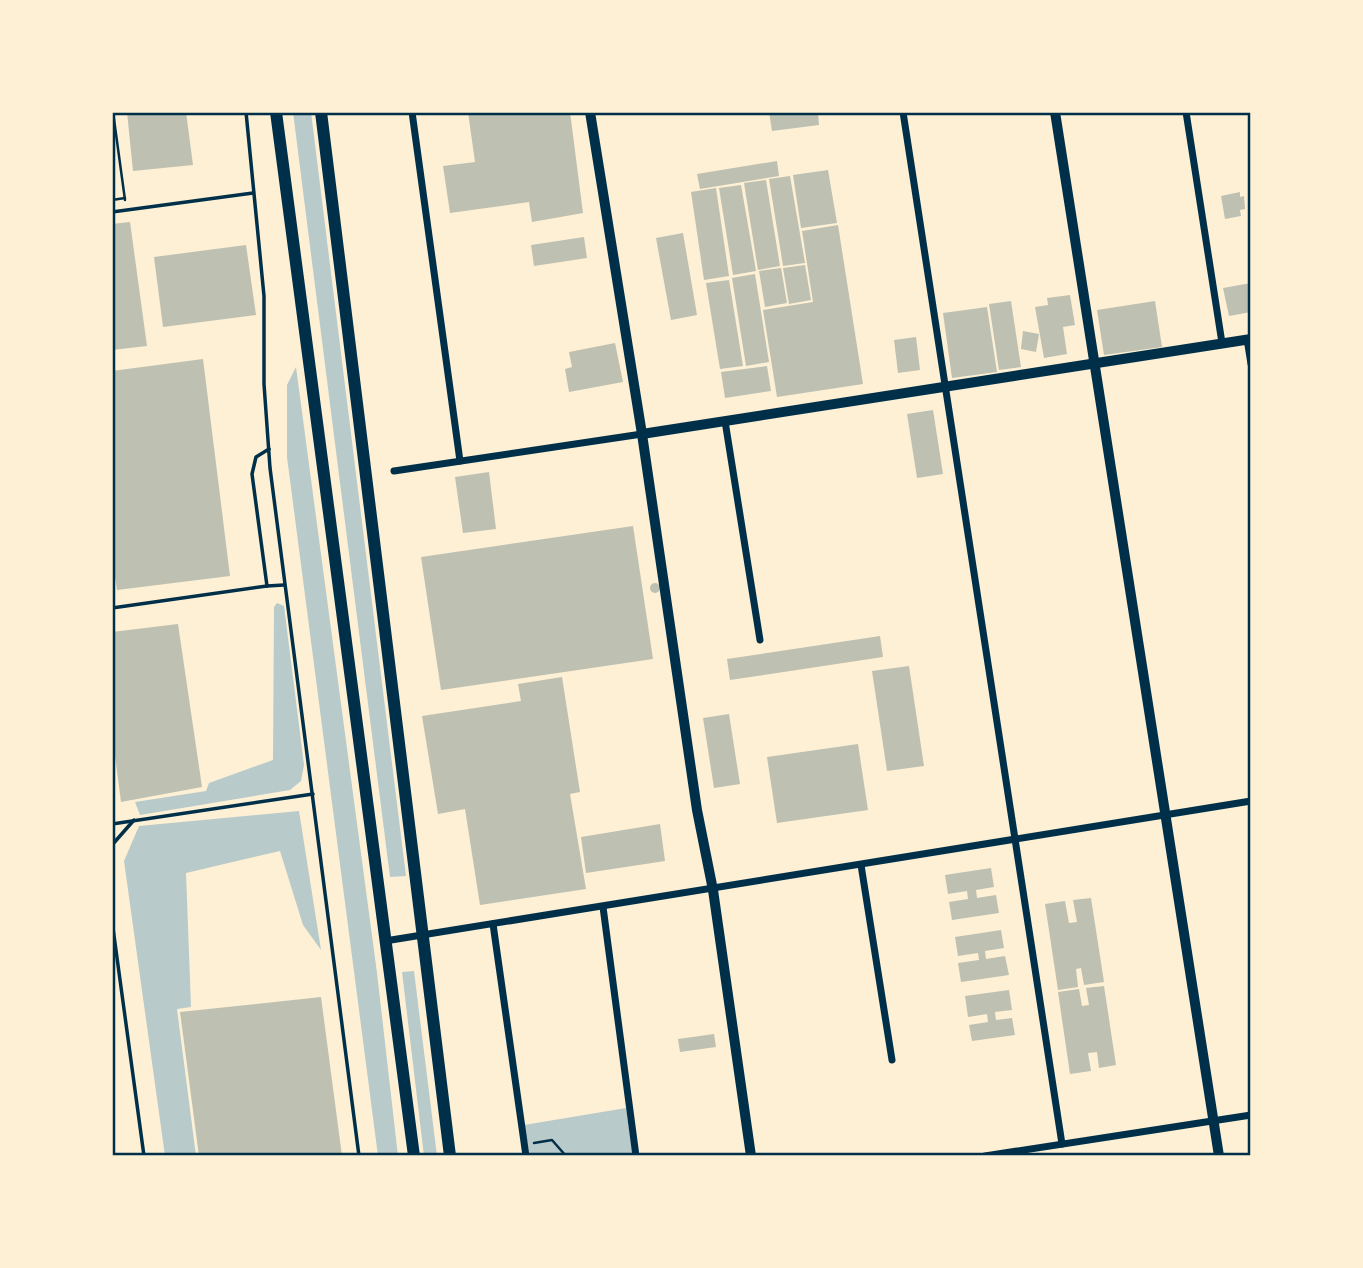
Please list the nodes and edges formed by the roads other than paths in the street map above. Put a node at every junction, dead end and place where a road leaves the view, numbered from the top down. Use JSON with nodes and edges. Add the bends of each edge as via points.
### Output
{"nodes":[{"id":1,"x":246,"y":112,"type":"edge"},
{"id":2,"x":276,"y":112,"type":"edge"},
{"id":3,"x":321,"y":112,"type":"edge"},
{"id":4,"x":412,"y":112,"type":"edge"},
{"id":5,"x":590,"y":112,"type":"edge"},
{"id":6,"x":903,"y":112,"type":"edge"},
{"id":7,"x":1055,"y":112,"type":"edge"},
{"id":8,"x":1186,"y":112,"type":"edge"},
{"id":9,"x":253,"y":193,"type":"junction"},
{"id":10,"x":112,"y":212,"type":"edge"},
{"id":11,"x":1249,"y":339,"type":"edge"},
{"id":12,"x":1222,"y":344,"type":"junction"},
{"id":13,"x":1251,"y":364,"type":"edge"},
{"id":14,"x":1095,"y":365,"type":"junction"},
{"id":15,"x":945,"y":388,"type":"junction"},
{"id":16,"x":725,"y":421,"type":"junction"},
{"id":17,"x":642,"y":433,"type":"junction"},
{"id":18,"x":269,"y":449,"type":"junction"},
{"id":19,"x":460,"y":461,"type":"junction"},
{"id":20,"x":394,"y":471,"type":"dead end"},
{"id":21,"x":284,"y":585,"type":"junction"},
{"id":22,"x":267,"y":586,"type":"junction"},
{"id":23,"x":112,"y":608,"type":"edge"},
{"id":24,"x":760,"y":640,"type":"dead end"},
{"id":25,"x":313,"y":794,"type":"junction"},
{"id":26,"x":1251,"y":801,"type":"edge"},
{"id":27,"x":1166,"y":813,"type":"junction"},
{"id":28,"x":135,"y":819,"type":"junction"},
{"id":29,"x":112,"y":824,"type":"edge"},
{"id":30,"x":1015,"y":839,"type":"junction"},
{"id":31,"x":112,"y":845,"type":"edge"},
{"id":32,"x":861,"y":865,"type":"junction"},
{"id":33,"x":713,"y":890,"type":"junction"},
{"id":34,"x":603,"y":907,"type":"junction"},
{"id":35,"x":112,"y":921,"type":"edge"},
{"id":36,"x":493,"y":924,"type":"junction"},
{"id":37,"x":421,"y":935,"type":"junction"},
{"id":38,"x":385,"y":941,"type":"junction"},
{"id":39,"x":892,"y":1060,"type":"dead end"},
{"id":40,"x":1251,"y":1115,"type":"edge"},
{"id":41,"x":1214,"y":1122,"type":"junction"},
{"id":42,"x":1062,"y":1144,"type":"junction"},
{"id":43,"x":144,"y":1156,"type":"edge"},
{"id":44,"x":359,"y":1156,"type":"edge"},
{"id":45,"x":414,"y":1156,"type":"edge"},
{"id":46,"x":450,"y":1156,"type":"edge"},
{"id":47,"x":527,"y":1156,"type":"edge"},
{"id":48,"x":636,"y":1156,"type":"edge"},
{"id":49,"x":751,"y":1156,"type":"edge"},
{"id":50,"x":985,"y":1156,"type":"edge"},
{"id":51,"x":1219,"y":1156,"type":"edge"}],
"edges":[{"from":1,"to":9,"type":"lane"},
{"from":2,"to":38,"type":"main road"},
{"from":3,"to":37,"type":"main road"},
{"from":4,"to":19,"type":"street"},
{"from":5,"to":17,"type":"street"},
{"from":6,"to":15,"type":"street"},
{"from":7,"to":14,"type":"street"},
{"from":8,"to":12,"type":"street"},
{"from":9,"to":10,"type":"lane"},
{"from":9,"to":18,"type":"lane","via":[[264,296]]},
{"from":11,"to":12,"type":"street"},
{"from":11,"to":13,"type":"street"},
{"from":12,"to":14,"type":"street"},
{"from":14,"to":15,"type":"street"},
{"from":14,"to":27,"type":"street"},
{"from":15,"to":16,"type":"street"},
{"from":15,"to":30,"type":"street"},
{"from":16,"to":17,"type":"street"},
{"from":16,"to":24,"type":"street"},
{"from":17,"to":19,"type":"street"},
{"from":17,"to":33,"type":"street","via":[[697,810]]},
{"from":18,"to":21,"type":"lane"},
{"from":18,"to":22,"type":"lane","via":[[256,457],[252,474]]},
{"from":19,"to":20,"type":"street"},
{"from":21,"to":22,"type":"lane"},
{"from":21,"to":25,"type":"lane"},
{"from":22,"to":23,"type":"lane"},
{"from":25,"to":28,"type":"lane"},
{"from":25,"to":44,"type":"lane"},
{"from":26,"to":27,"type":"street"},
{"from":27,"to":30,"type":"street"},
{"from":27,"to":41,"type":"street"},
{"from":28,"to":29,"type":"lane"},
{"from":28,"to":31,"type":"lane"},
{"from":30,"to":32,"type":"street"},
{"from":30,"to":42,"type":"street"},
{"from":32,"to":33,"type":"street"},
{"from":32,"to":39,"type":"street"},
{"from":33,"to":34,"type":"street"},
{"from":33,"to":49,"type":"street"},
{"from":34,"to":36,"type":"street"},
{"from":34,"to":48,"type":"street"},
{"from":35,"to":43,"type":"lane"},
{"from":36,"to":37,"type":"street"},
{"from":36,"to":47,"type":"street"},
{"from":37,"to":38,"type":"street"},
{"from":37,"to":46,"type":"main road"},
{"from":38,"to":45,"type":"main road"},
{"from":40,"to":41,"type":"street"},
{"from":41,"to":42,"type":"street"},
{"from":41,"to":51,"type":"street"},
{"from":42,"to":50,"type":"street"}]}
